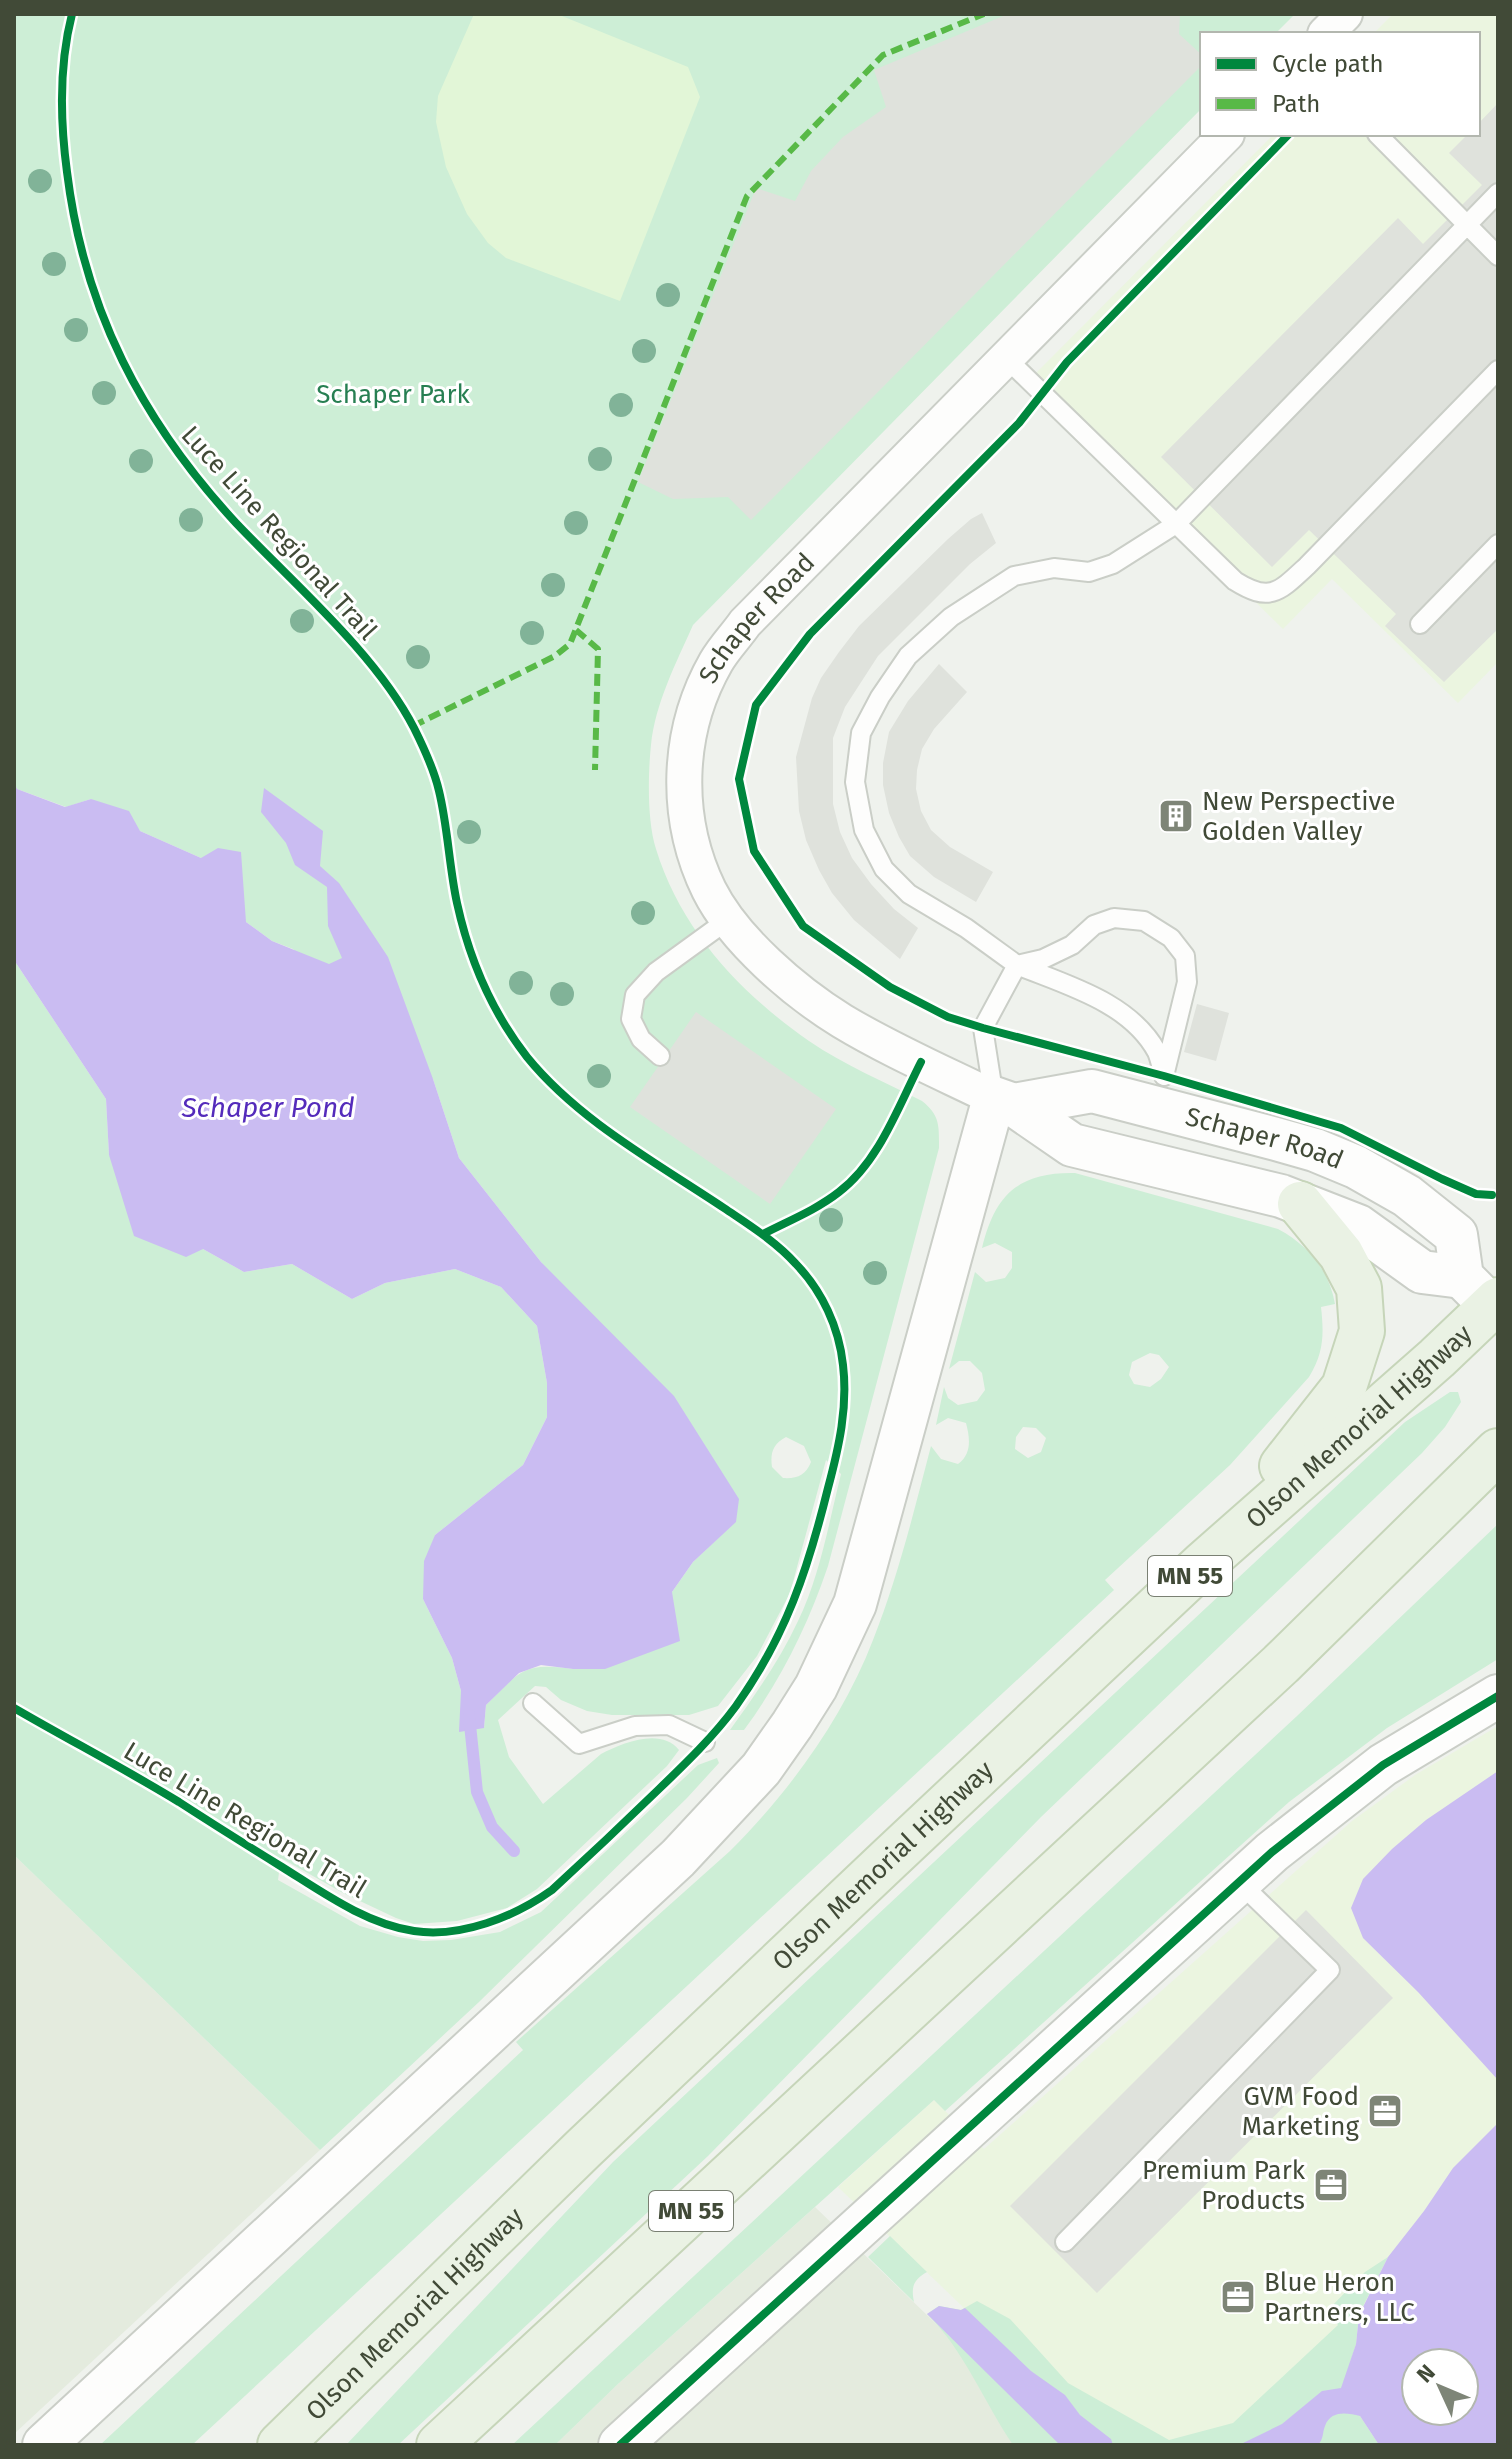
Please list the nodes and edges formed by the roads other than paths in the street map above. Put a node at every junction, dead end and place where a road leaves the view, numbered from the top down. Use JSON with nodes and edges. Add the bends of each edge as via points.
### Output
{"nodes":[{"id":1,"x":1345,"y":14,"type":"edge"},
{"id":2,"x":1327,"y":32,"type":"edge"},
{"id":3,"x":1225,"y":136,"type":"edge"},
{"id":4,"x":1379,"y":136,"type":"edge"},
{"id":5,"x":1498,"y":193,"type":"edge"},
{"id":6,"x":1467,"y":225,"type":"junction"},
{"id":7,"x":1498,"y":256,"type":"edge"},
{"id":8,"x":1005,"y":357,"type":"junction"},
{"id":9,"x":1498,"y":370,"type":"edge"},
{"id":10,"x":1176,"y":524,"type":"junction"},
{"id":11,"x":1498,"y":544,"type":"edge"},
{"id":12,"x":1420,"y":624,"type":"dead end"},
{"id":13,"x":729,"y":919,"type":"junction"},
{"id":14,"x":1017,"y":965,"type":"junction"},
{"id":15,"x":660,"y":1056,"type":"dead end"},
{"id":16,"x":1168,"y":1094,"type":"junction"},
{"id":17,"x":1004,"y":1102,"type":"junction"},
{"id":18,"x":1300,"y":1204,"type":"junction"},
{"id":19,"x":1487,"y":1300,"type":"edge"},
{"id":20,"x":1498,"y":1451,"type":"edge"},
{"id":21,"x":1203,"y":1564,"type":"junction"},
{"id":22,"x":1498,"y":1696,"type":"edge"},
{"id":23,"x":533,"y":1703,"type":"dead end"},
{"id":24,"x":705,"y":1742,"type":"dead end"},
{"id":25,"x":1239,"y":1882,"type":"junction"},
{"id":26,"x":1065,"y":2242,"type":"dead end"},
{"id":27,"x":44,"y":2445,"type":"edge"},
{"id":28,"x":280,"y":2445,"type":"edge"},
{"id":29,"x":439,"y":2445,"type":"edge"},
{"id":30,"x":620,"y":2445,"type":"edge"}],
"edges":[{"from":1,"to":2,"type":"street"},
{"from":3,"to":8,"type":"street","name":"Schaper Road"},
{"from":4,"to":6,"type":"lane"},
{"from":5,"to":6,"type":"lane"},
{"from":6,"to":7,"type":"lane"},
{"from":6,"to":10,"type":"lane"},
{"from":8,"to":10,"type":"lane"},
{"from":8,"to":13,"type":"street","name":"Schaper Road","via":[[745,623],[717,661],[687,745],[684,800],[694,855],[710,893]]},
{"from":9,"to":10,"type":"lane","via":[[1282,590],[1266,595],[1243,586]]},
{"from":10,"to":14,"type":"lane","via":[[1113,564],[1089,572],[1054,568],[1014,576],[951,617],[908,656],[861,733],[855,782],[864,830],[884,869],[909,894]]},
{"from":11,"to":12,"type":"lane"},
{"from":13,"to":15,"type":"lane","via":[[656,972],[635,995],[631,1019],[641,1039]]},
{"from":13,"to":17,"type":"street","name":"Schaper Road","via":[[775,969],[841,1021]]},
{"from":14,"to":16,"type":"lane","via":[[1104,1001],[1134,1024],[1156,1052]]},
{"from":14,"to":16,"type":"lane","via":[[1072,945],[1094,925],[1114,918],[1144,921],[1171,938],[1185,956],[1187,982]]},
{"from":14,"to":17,"type":"lane","via":[[983,1028]]},
{"from":16,"to":17,"type":"street","name":"Schaper Road","via":[[1092,1091]]},
{"from":16,"to":19,"type":"street","name":"Schaper Road","via":[[1356,1167],[1407,1196],[1456,1235]]},
{"from":17,"to":18,"type":"street","name":"Schaper Road","via":[[1072,1145]]},
{"from":17,"to":27,"type":"street","via":[[855,1604],[816,1687],[761,1769],[678,1858]]},
{"from":18,"to":19,"type":"street","name":"Schaper Road","via":[[1358,1226],[1422,1272]]},
{"from":18,"to":21,"type":"main road","via":[[1341,1254],[1359,1288],[1362,1331],[1355,1357],[1344,1387]]},
{"from":19,"to":21,"type":"main road","name":"Olson Memorial Highway","number":"MN 55","via":[[1437,1358]]},
{"from":20,"to":29,"type":"main road","number":"MN 55","via":[[1281,1664]]},
{"from":21,"to":28,"type":"main road","name":"Olson Memorial Highway","number":"MN 55","via":[[583,2149]]},
{"from":22,"to":25,"type":"street","via":[[1383,1765]]},
{"from":23,"to":24,"type":"lane","via":[[579,1744],[635,1726],[669,1725]]},
{"from":25,"to":26,"type":"lane","via":[[1330,1970]]},
{"from":25,"to":30,"type":"street"}]}
